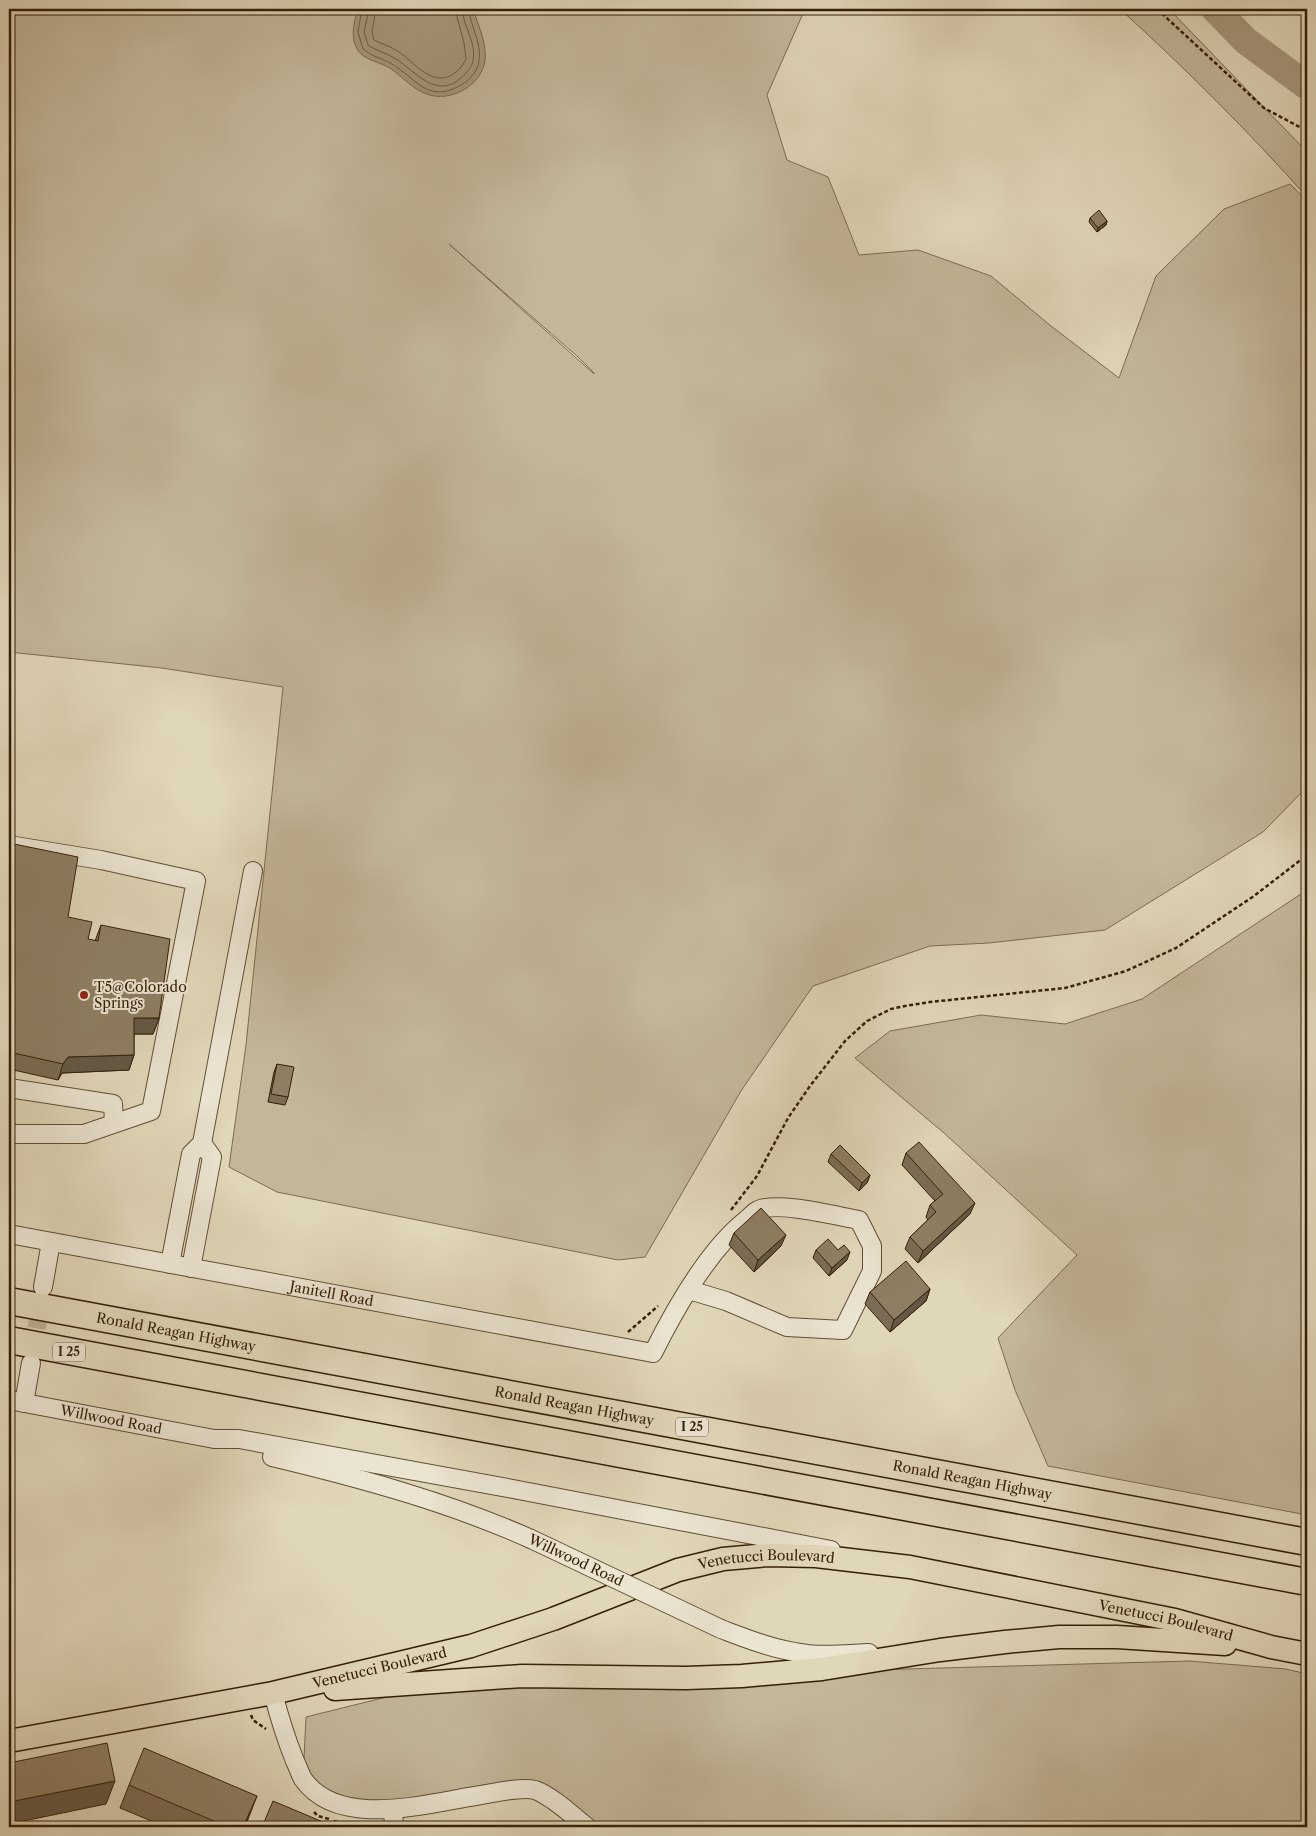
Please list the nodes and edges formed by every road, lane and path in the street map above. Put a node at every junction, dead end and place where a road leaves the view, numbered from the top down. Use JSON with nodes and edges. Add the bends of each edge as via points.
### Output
{"nodes":[{"id":1,"x":1157,"y":9,"type":"edge"},
{"id":2,"x":1307,"y":131,"type":"edge"},
{"id":3,"x":9,"y":845,"type":"edge"},
{"id":4,"x":1307,"y":855,"type":"edge"},
{"id":5,"x":253,"y":872,"type":"dead end"},
{"id":6,"x":9,"y":1088,"type":"edge"},
{"id":7,"x":114,"y":1123,"type":"junction"},
{"id":8,"x":9,"y":1134,"type":"edge"},
{"id":9,"x":202,"y":1143,"type":"junction"},
{"id":10,"x":731,"y":1210,"type":"dead end"},
{"id":11,"x":9,"y":1234,"type":"edge"},
{"id":12,"x":51,"y":1242,"type":"junction"},
{"id":13,"x":170,"y":1264,"type":"junction"},
{"id":14,"x":191,"y":1268,"type":"junction"},
{"id":15,"x":43,"y":1287,"type":"tunnel mouth"},
{"id":16,"x":689,"y":1290,"type":"junction"},
{"id":17,"x":9,"y":1300,"type":"edge"},
{"id":18,"x":663,"y":1300,"type":"dead end"},
{"id":19,"x":9,"y":1340,"type":"edge"},
{"id":20,"x":611,"y":1345,"type":"junction"},
{"id":21,"x":30,"y":1363,"type":"tunnel mouth"},
{"id":22,"x":16,"y":1401,"type":"edge"},
{"id":23,"x":214,"y":1439,"type":"junction"},
{"id":24,"x":1307,"y":1542,"type":"edge"},
{"id":25,"x":910,"y":1567,"type":"junction"},
{"id":26,"x":1307,"y":1582,"type":"edge"},
{"id":27,"x":1271,"y":1646,"type":"junction"},
{"id":28,"x":940,"y":1650,"type":"junction"},
{"id":29,"x":1307,"y":1654,"type":"edge"},
{"id":30,"x":273,"y":1693,"type":"junction"},
{"id":31,"x":9,"y":1741,"type":"edge"},
{"id":32,"x":393,"y":1809,"type":"junction"},
{"id":33,"x":419,"y":1826,"type":"edge"},
{"id":34,"x":394,"y":1827,"type":"edge"},
{"id":35,"x":410,"y":1827,"type":"edge"},
{"id":36,"x":587,"y":1827,"type":"edge"}],
"edges":[{"from":1,"to":2,"type":"path","via":[[1264,108]]},
{"from":3,"to":7,"type":"street","via":[[101,860],[196,881],[151,1111]]},
{"from":4,"to":10,"type":"path","via":[[1254,896],[1176,948],[1126,971],[1064,988],[905,1006],[867,1021],[845,1041],[810,1086],[788,1118],[757,1176]]},
{"from":5,"to":9,"type":"street"},
{"from":6,"to":7,"type":"street","via":[[113,1104]]},
{"from":7,"to":8,"type":"street","via":[[84,1134]]},
{"from":9,"to":13,"type":"street","via":[[191,1154]]},
{"from":9,"to":14,"type":"street","via":[[212,1157]]},
{"from":11,"to":12,"type":"street","name":"Janitell Road"},
{"from":12,"to":13,"type":"street","name":"Janitell Road"},
{"from":12,"to":15,"type":"street"},
{"from":13,"to":14,"type":"street","name":"Janitell Road"},
{"from":14,"to":20,"type":"street","name":"Janitell Road"},
{"from":16,"to":16,"type":"street","via":[[732,1231],[758,1210],[779,1207],[859,1220],[872,1246],[872,1271],[844,1330],[787,1327],[726,1301]]},
{"from":16,"to":20,"type":"street","name":"Janitell Road","via":[[674,1311],[653,1353]]},
{"from":17,"to":24,"type":"highway","name":"Ronald Reagan Highway","number":"I 25"},
{"from":18,"to":20,"type":"path"},
{"from":19,"to":26,"type":"highway","number":"I 25"},
{"from":21,"to":22,"type":"street"},
{"from":22,"to":23,"type":"street","name":"Willwood Road"},
{"from":23,"to":25,"type":"street","name":"Willwood Road","via":[[239,1440],[513,1489],[807,1544]]},
{"from":23,"to":28,"type":"street","name":"Willwood Road","bridge":true,"via":[[239,1449],[360,1478],[492,1522],[721,1629],[766,1646],[820,1655]]},
{"from":25,"to":27,"type":"main road","name":"Venetucci Boulevard","via":[[1175,1620]]},
{"from":25,"to":30,"type":"main road","name":"Venetucci Boulevard","via":[[816,1556],[768,1555],[723,1559],[678,1570],[553,1619],[471,1646]]},
{"from":27,"to":28,"type":"main road","name":"Venetucci Boulevard","via":[[1088,1637]]},
{"from":27,"to":29,"type":"main road","name":"Venetucci Boulevard"},
{"from":28,"to":30,"type":"main road","name":"Venetucci Boulevard","via":[[822,1669],[742,1676],[522,1676]]},
{"from":30,"to":31,"type":"main road","name":"Venetucci Boulevard"},
{"from":30,"to":32,"type":"street","via":[[286,1738],[303,1779],[322,1797],[341,1806]]},
{"from":32,"to":34,"type":"street"},
{"from":32,"to":36,"type":"street","via":[[513,1790],[534,1790],[561,1805]]},
{"from":33,"to":35,"type":"path"}]}
